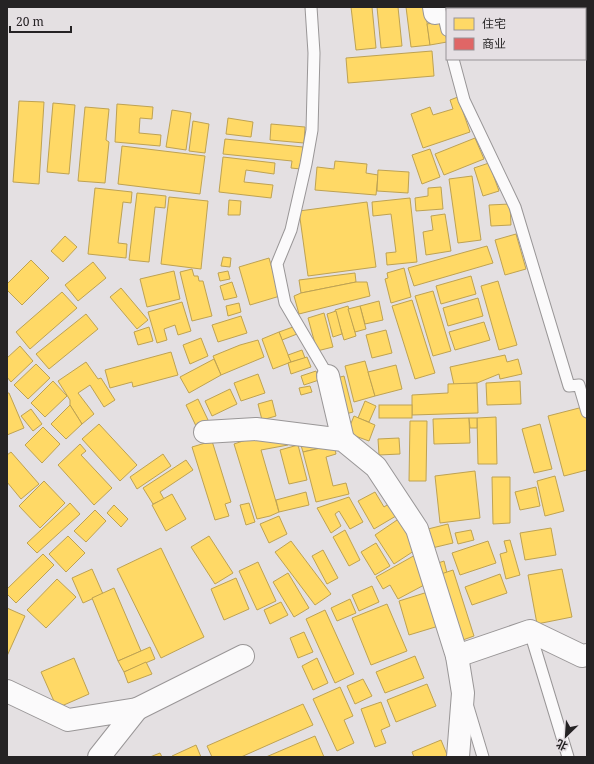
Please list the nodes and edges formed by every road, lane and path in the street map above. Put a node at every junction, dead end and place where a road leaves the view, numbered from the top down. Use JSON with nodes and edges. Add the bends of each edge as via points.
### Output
{"nodes":[{"id":1,"x":311,"y":7,"type":"edge"},
{"id":2,"x":453,"y":60,"type":"edge"},
{"id":3,"x":328,"y":376,"type":"joint"},
{"id":4,"x":587,"y":412,"type":"edge"},
{"id":5,"x":205,"y":432,"type":"dead end"},
{"id":6,"x":343,"y":440,"type":"junction"},
{"id":7,"x":530,"y":631,"type":"junction"},
{"id":8,"x":587,"y":654,"type":"edge"},
{"id":9,"x":243,"y":656,"type":"dead end"},
{"id":10,"x":457,"y":656,"type":"junction"},
{"id":11,"x":7,"y":691,"type":"edge"},
{"id":12,"x":463,"y":693,"type":"junction"},
{"id":13,"x":137,"y":709,"type":"junction"},
{"id":14,"x":99,"y":757,"type":"edge"},
{"id":15,"x":458,"y":757,"type":"edge"},
{"id":16,"x":483,"y":757,"type":"edge"},
{"id":17,"x":568,"y":757,"type":"edge"}],
"edges":[{"from":1,"to":3,"type":"lane","via":[[314,53],[312,130],[291,230],[277,264],[285,303]]},
{"from":2,"to":4,"type":"lane","via":[[464,100],[515,207],[569,386],[579,385]]},
{"from":3,"to":6,"type":"street"},
{"from":5,"to":6,"type":"street","via":[[256,429]]},
{"from":6,"to":10,"type":"street","via":[[376,467],[417,529]]},
{"from":7,"to":8,"type":"street","via":[[582,656]]},
{"from":7,"to":10,"type":"street"},
{"from":7,"to":17,"type":"lane"},
{"from":9,"to":13,"type":"street"},
{"from":10,"to":12,"type":"street"},
{"from":11,"to":13,"type":"street","via":[[68,720]]},
{"from":12,"to":15,"type":"street"},
{"from":12,"to":16,"type":"lane"},
{"from":13,"to":14,"type":"street"}]}
